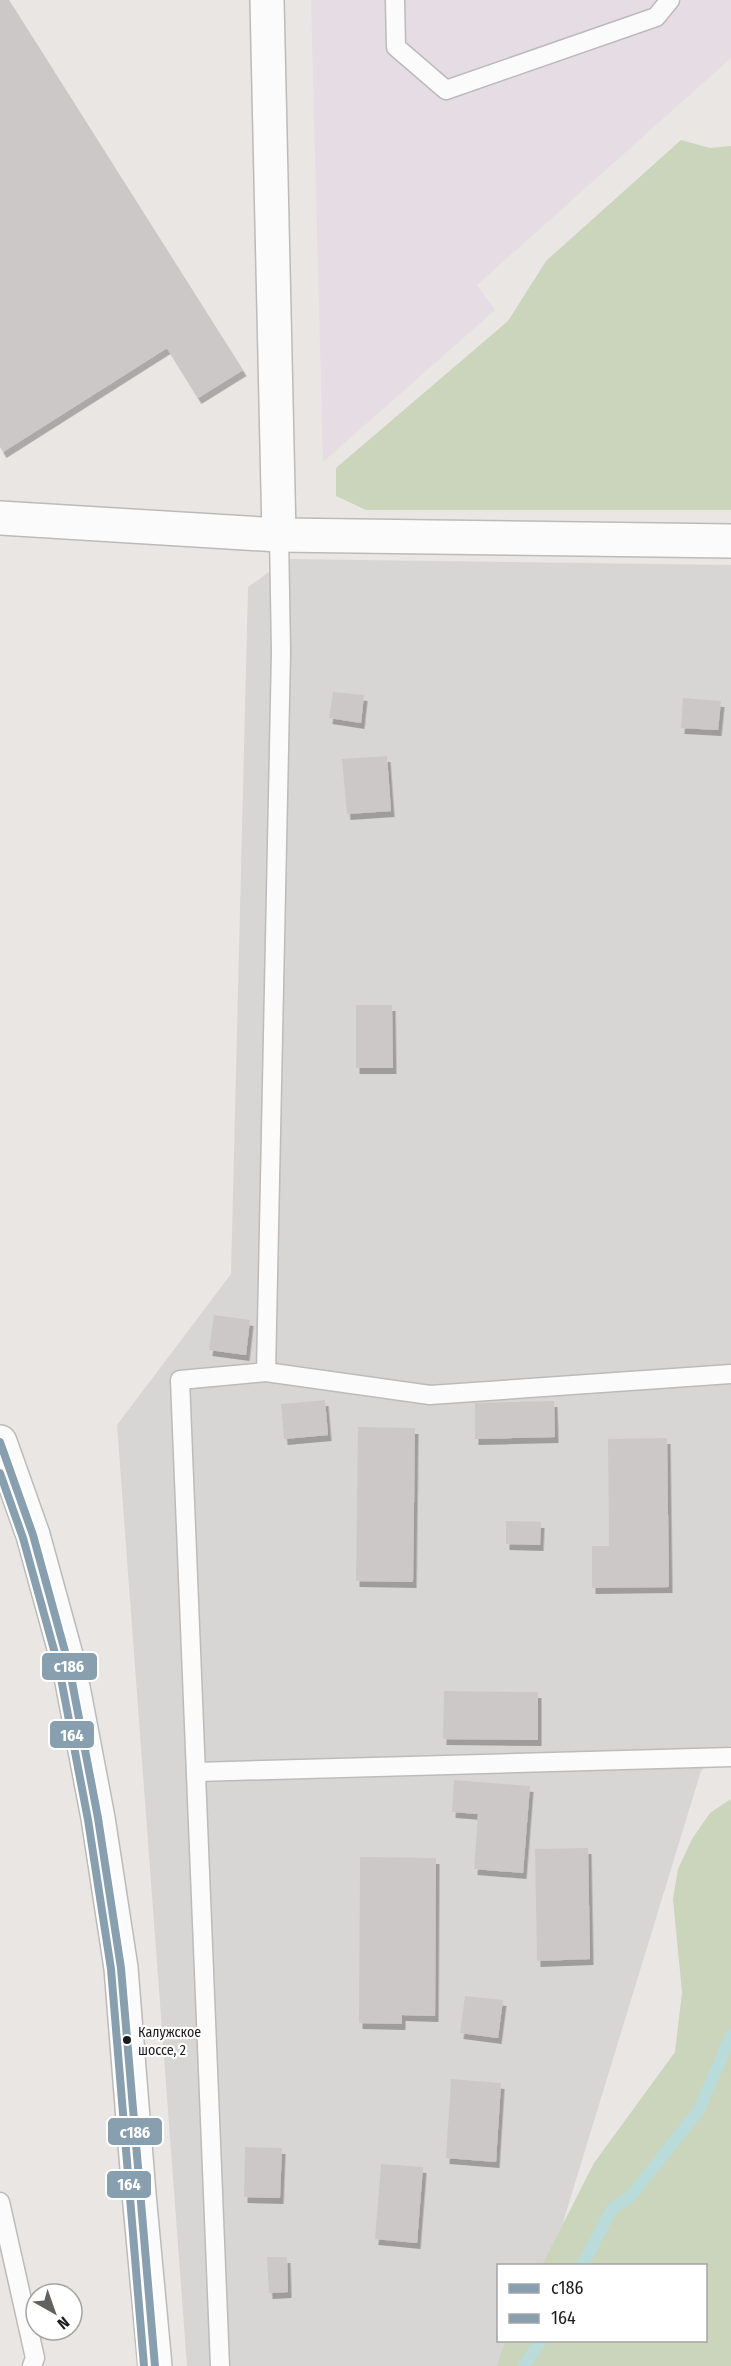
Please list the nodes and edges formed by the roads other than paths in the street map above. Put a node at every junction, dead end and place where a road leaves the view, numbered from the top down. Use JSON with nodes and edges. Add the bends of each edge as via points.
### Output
{"nodes":[{"id":1,"x":267,"y":0,"type":"edge"},
{"id":2,"x":395,"y":0,"type":"edge"},
{"id":3,"x":670,"y":0,"type":"edge"},
{"id":4,"x":0,"y":518,"type":"edge"},
{"id":5,"x":279,"y":535,"type":"junction"},
{"id":6,"x":731,"y":541,"type":"edge"},
{"id":7,"x":266,"y":1372,"type":"junction"},
{"id":8,"x":731,"y":1374,"type":"edge"},
{"id":9,"x":0,"y":1442,"type":"edge"},
{"id":10,"x":731,"y":1757,"type":"edge"},
{"id":11,"x":196,"y":1772,"type":"junction"},
{"id":12,"x":0,"y":2202,"type":"edge"},
{"id":13,"x":32,"y":2366,"type":"edge"},
{"id":14,"x":155,"y":2366,"type":"edge"},
{"id":15,"x":220,"y":2366,"type":"edge"}],
"edges":[{"from":1,"to":5,"type":"street"},
{"from":2,"to":3,"type":"lane","via":[[396,47],[446,90],[656,17]]},
{"from":4,"to":5,"type":"street"},
{"from":5,"to":6,"type":"street"},
{"from":5,"to":7,"type":"lane","via":[[281,652]]},
{"from":7,"to":8,"type":"lane","via":[[430,1395]]},
{"from":7,"to":11,"type":"lane","via":[[180,1380]]},
{"from":9,"to":14,"type":"street","via":[[33,1535],[69,1666],[98,1818],[121,1968]]},
{"from":10,"to":11,"type":"lane"},
{"from":11,"to":15,"type":"lane"},
{"from":12,"to":13,"type":"lane","via":[[35,2358]]}]}
